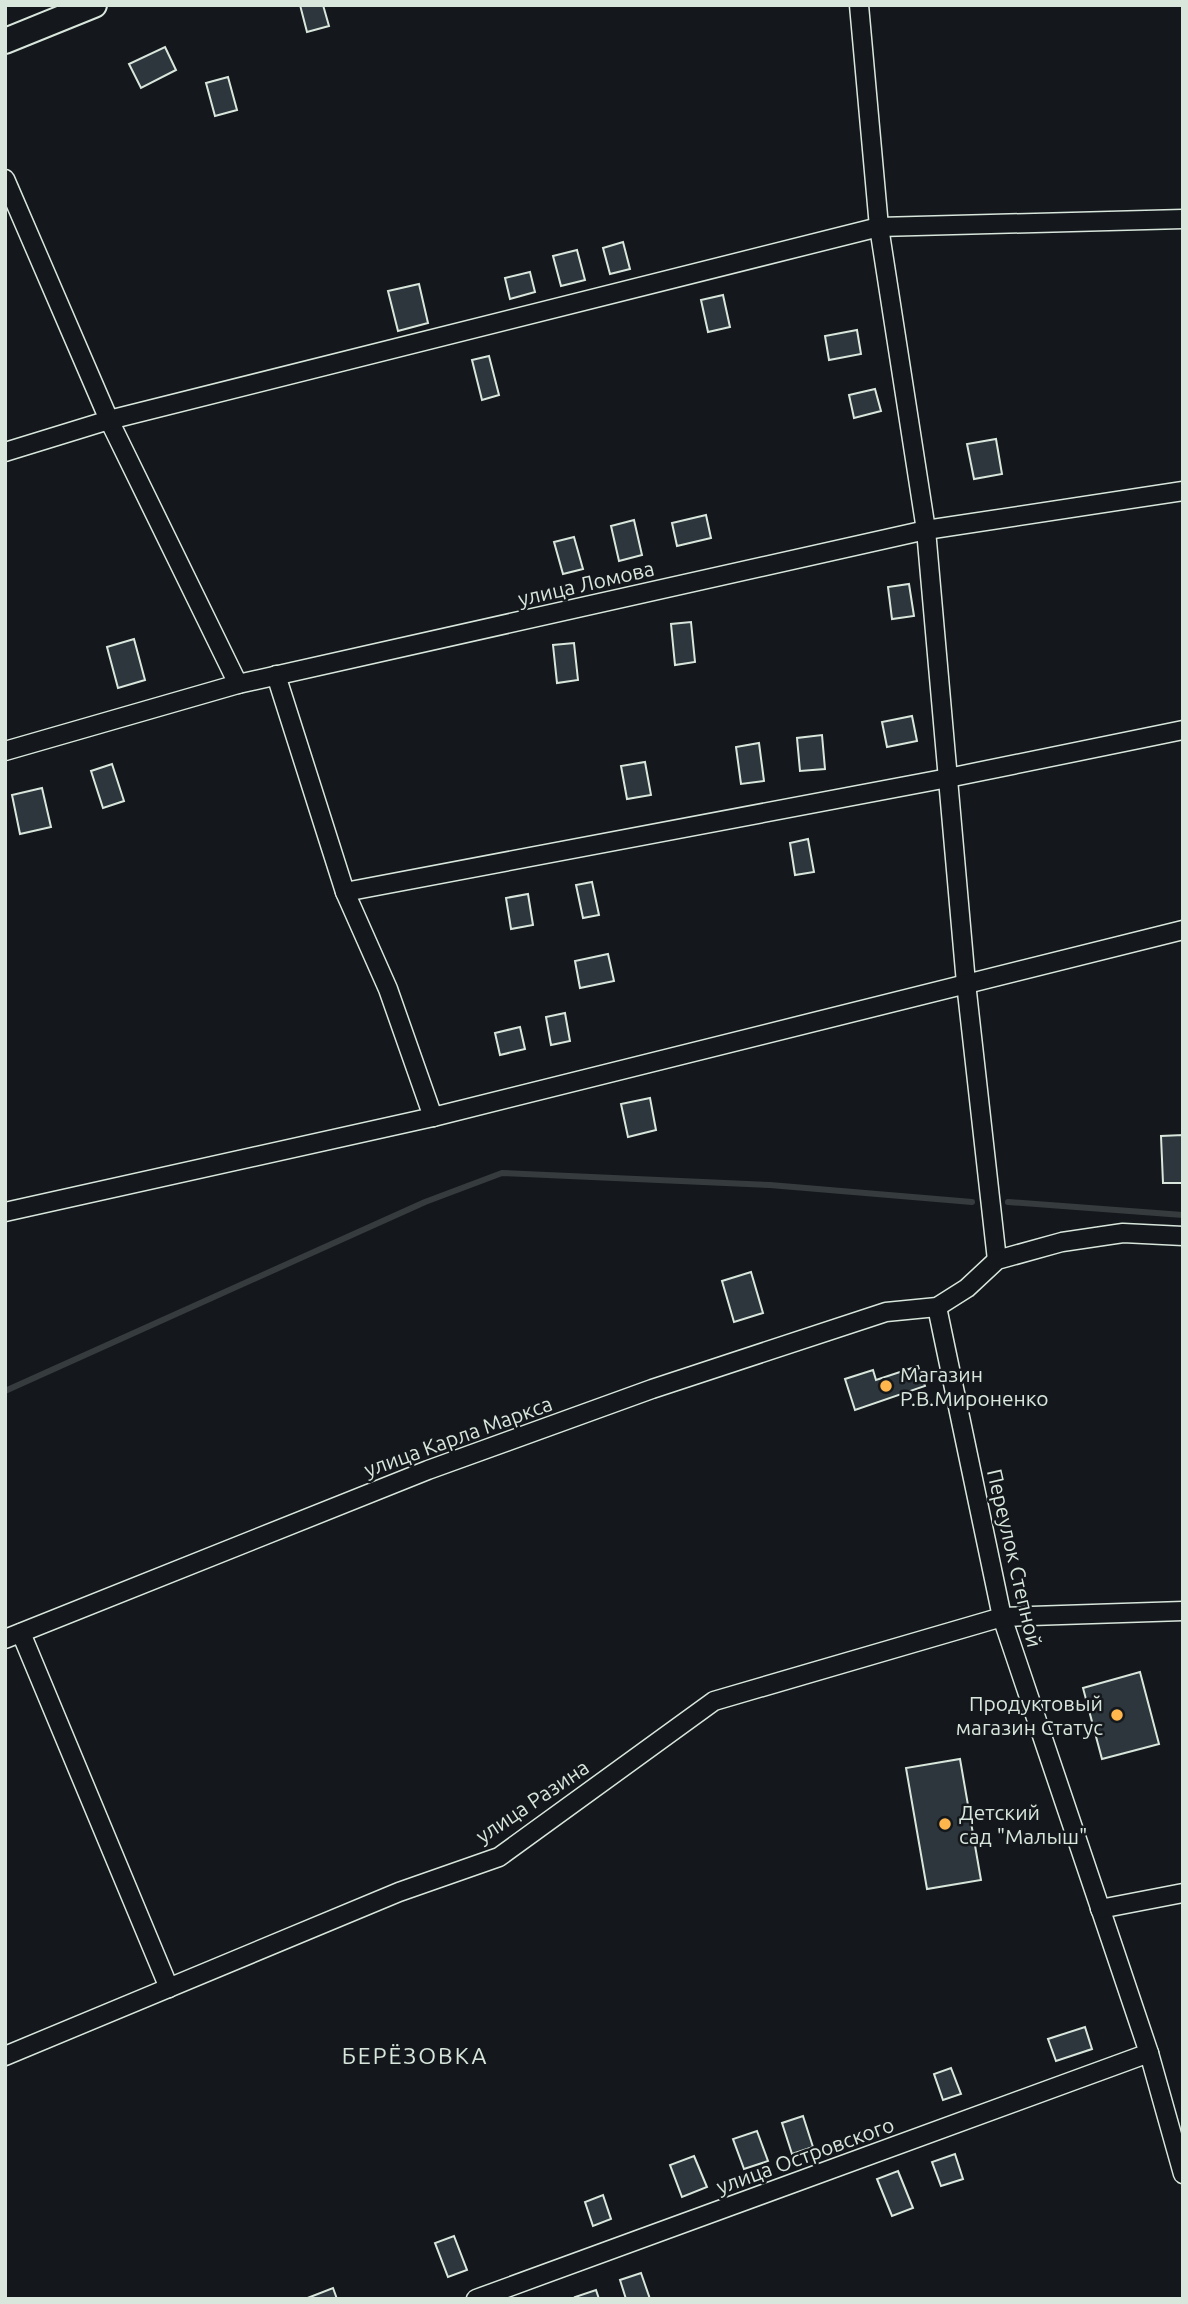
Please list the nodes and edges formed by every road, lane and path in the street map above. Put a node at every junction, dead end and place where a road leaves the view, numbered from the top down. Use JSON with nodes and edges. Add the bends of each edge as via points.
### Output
{"nodes":[{"id":1,"x":94,"y":5,"type":"edge"},
{"id":2,"x":859,"y":5,"type":"edge"},
{"id":3,"x":5,"y":41,"type":"edge"},
{"id":4,"x":5,"y":179,"type":"edge"},
{"id":5,"x":1183,"y":219,"type":"edge"},
{"id":6,"x":879,"y":227,"type":"junction"},
{"id":7,"x":109,"y":420,"type":"junction"},
{"id":8,"x":5,"y":452,"type":"edge"},
{"id":9,"x":1183,"y":491,"type":"edge"},
{"id":10,"x":926,"y":530,"type":"junction"},
{"id":11,"x":276,"y":675,"type":"junction"},
{"id":12,"x":238,"y":684,"type":"junction"},
{"id":13,"x":1183,"y":730,"type":"edge"},
{"id":14,"x":5,"y":751,"type":"edge"},
{"id":15,"x":948,"y":778,"type":"junction"},
{"id":16,"x":345,"y":892,"type":"junction"},
{"id":17,"x":1183,"y":930,"type":"edge"},
{"id":18,"x":966,"y":983,"type":"junction"},
{"id":19,"x":433,"y":1117,"type":"junction"},
{"id":20,"x":5,"y":1212,"type":"edge"},
{"id":21,"x":1183,"y":1236,"type":"edge"},
{"id":22,"x":998,"y":1260,"type":"junction"},
{"id":23,"x":937,"y":1307,"type":"junction"},
{"id":24,"x":1183,"y":1611,"type":"edge"},
{"id":25,"x":1002,"y":1617,"type":"junction"},
{"id":26,"x":13,"y":1636,"type":"edge"},
{"id":27,"x":1183,"y":1892,"type":"edge"},
{"id":28,"x":1100,"y":1909,"type":"junction"},
{"id":29,"x":169,"y":1988,"type":"junction"},
{"id":30,"x":1149,"y":2053,"type":"junction"},
{"id":31,"x":5,"y":2056,"type":"edge"},
{"id":32,"x":1183,"y":2174,"type":"edge"},
{"id":33,"x":476,"y":2299,"type":"edge"}],
"edges":[{"from":1,"to":3,"type":"street"},
{"from":2,"to":6,"type":"street"},
{"from":4,"to":7,"type":"street"},
{"from":5,"to":6,"type":"street"},
{"from":6,"to":7,"type":"street"},
{"from":6,"to":10,"type":"street"},
{"from":7,"to":8,"type":"street"},
{"from":7,"to":12,"type":"street"},
{"from":9,"to":10,"type":"street","name":"улица Ломова"},
{"from":10,"to":11,"type":"street","name":"улица Ломова"},
{"from":10,"to":15,"type":"street"},
{"from":11,"to":12,"type":"street","name":"улица Ломова"},
{"from":11,"to":16,"type":"street"},
{"from":12,"to":14,"type":"street","name":"улица Ломова"},
{"from":13,"to":15,"type":"street"},
{"from":15,"to":16,"type":"street"},
{"from":15,"to":18,"type":"street"},
{"from":16,"to":19,"type":"street","via":[[388,989]]},
{"from":17,"to":18,"type":"street"},
{"from":18,"to":19,"type":"street"},
{"from":18,"to":22,"type":"street"},
{"from":19,"to":20,"type":"street"},
{"from":21,"to":22,"type":"street","via":[[1123,1233],[1062,1242]]},
{"from":22,"to":23,"type":"street"},
{"from":23,"to":25,"type":"street","name":"Переулок Степной"},
{"from":23,"to":26,"type":"street","name":"улица Карла Маркса","via":[[886,1312],[652,1389],[428,1470]]},
{"from":24,"to":25,"type":"street","name":"улица Разина"},
{"from":25,"to":28,"type":"street","name":"Переулок Степной"},
{"from":25,"to":29,"type":"street","name":"улица Разина","via":[[715,1701],[499,1857],[399,1892]]},
{"from":26,"to":29,"type":"street"},
{"from":27,"to":28,"type":"street"},
{"from":28,"to":30,"type":"street","name":"Переулок Степной"},
{"from":29,"to":31,"type":"street","name":"улица Разина"},
{"from":30,"to":32,"type":"street","name":"Переулок Степной"},
{"from":30,"to":33,"type":"street","name":"улица Островского"}]}
